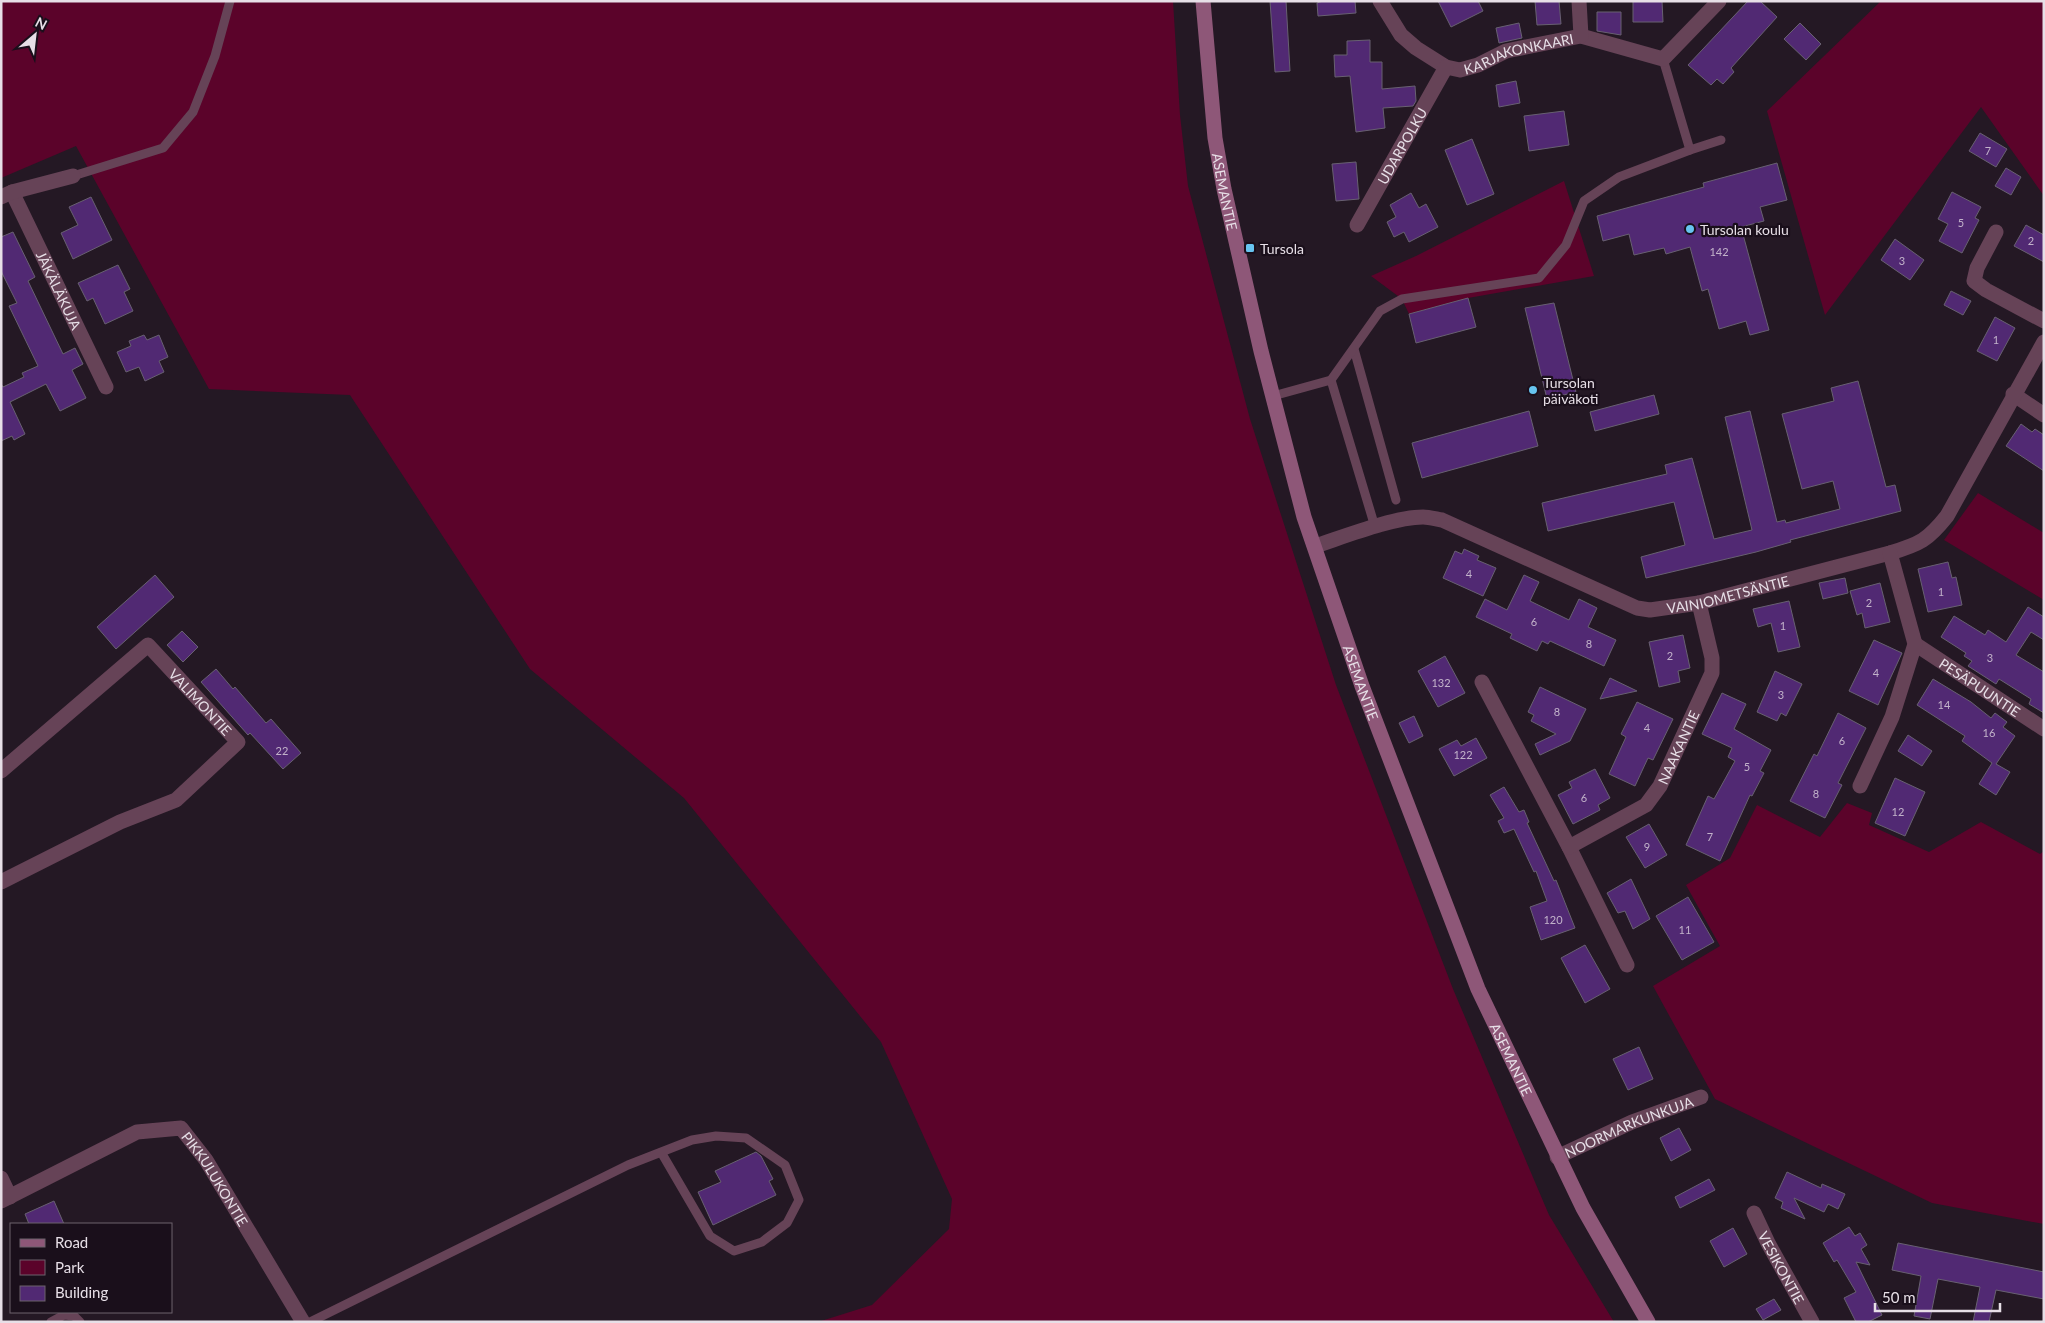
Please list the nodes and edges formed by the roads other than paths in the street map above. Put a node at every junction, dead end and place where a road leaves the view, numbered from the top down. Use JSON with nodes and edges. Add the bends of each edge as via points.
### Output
{"nodes":[{"id":1,"x":230,"y":1,"type":"edge"},
{"id":2,"x":1203,"y":1,"type":"edge"},
{"id":3,"x":1380,"y":1,"type":"edge"},
{"id":4,"x":1579,"y":1,"type":"edge"},
{"id":5,"x":1719,"y":1,"type":"edge"},
{"id":6,"x":1581,"y":36,"type":"junction"},
{"id":7,"x":1663,"y":59,"type":"junction"},
{"id":8,"x":1446,"y":67,"type":"junction"},
{"id":9,"x":1721,"y":140,"type":"dead end"},
{"id":10,"x":1690,"y":150,"type":"junction"},
{"id":11,"x":72,"y":176,"type":"joint"},
{"id":12,"x":6,"y":194,"type":"edge"},
{"id":13,"x":1357,"y":225,"type":"dead end"},
{"id":14,"x":1996,"y":232,"type":"dead end"},
{"id":15,"x":2044,"y":321,"type":"edge"},
{"id":16,"x":2044,"y":342,"type":"edge"},
{"id":17,"x":1354,"y":349,"type":"junction"},
{"id":18,"x":1331,"y":380,"type":"junction"},
{"id":19,"x":106,"y":387,"type":"dead end"},
{"id":20,"x":2013,"y":394,"type":"junction"},
{"id":21,"x":1273,"y":396,"type":"junction"},
{"id":22,"x":2044,"y":415,"type":"edge"},
{"id":23,"x":1396,"y":500,"type":"dead end"},
{"id":24,"x":1375,"y":527,"type":"junction"},
{"id":25,"x":1315,"y":546,"type":"junction"},
{"id":26,"x":1890,"y":553,"type":"junction"},
{"id":27,"x":1699,"y":603,"type":"junction"},
{"id":28,"x":1916,"y":644,"type":"junction"},
{"id":29,"x":1482,"y":682,"type":"dead end"},
{"id":30,"x":2044,"y":729,"type":"edge"},
{"id":31,"x":1,"y":771,"type":"edge"},
{"id":32,"x":1860,"y":786,"type":"dead end"},
{"id":33,"x":1569,"y":847,"type":"junction"},
{"id":34,"x":1,"y":882,"type":"edge"},
{"id":35,"x":1627,"y":965,"type":"dead end"},
{"id":36,"x":1701,"y":1097,"type":"dead end"},
{"id":37,"x":661,"y":1152,"type":"junction"},
{"id":38,"x":1557,"y":1157,"type":"junction"},
{"id":39,"x":1,"y":1178,"type":"edge"},
{"id":40,"x":6,"y":1199,"type":"edge"},
{"id":41,"x":1754,"y":1212,"type":"dead end"},
{"id":42,"x":51,"y":1322,"type":"edge"},
{"id":43,"x":80,"y":1322,"type":"edge"},
{"id":44,"x":303,"y":1322,"type":"edge"},
{"id":45,"x":310,"y":1322,"type":"edge"},
{"id":46,"x":1648,"y":1322,"type":"edge"},
{"id":47,"x":1812,"y":1322,"type":"edge"}],
"edges":[{"from":1,"to":11,"type":"lane","via":[[215,56],[193,112],[163,148]]},
{"from":2,"to":21,"type":"main road","name":"ASEMANTIE","via":[[1215,138],[1224,189]]},
{"from":3,"to":8,"type":"street","name":"KARJAKONKAARI","via":[[1401,35]]},
{"from":4,"to":6,"type":"street"},
{"from":5,"to":7,"type":"street"},
{"from":6,"to":7,"type":"street","name":"KARJAKONKAARI"},
{"from":6,"to":8,"type":"street","name":"KARJAKONKAARI","via":[[1506,51],[1460,70]]},
{"from":7,"to":10,"type":"lane"},
{"from":8,"to":13,"type":"street","name":"UDARPOLKU"},
{"from":9,"to":10,"type":"lane"},
{"from":10,"to":17,"type":"lane","via":[[1619,177],[1584,201],[1566,245],[1539,278],[1402,299],[1380,311]]},
{"from":11,"to":12,"type":"street"},
{"from":12,"to":19,"type":"street","name":"JÄKÄLÄKUJA"},
{"from":14,"to":15,"type":"street","via":[[1977,268],[1974,281]]},
{"from":16,"to":20,"type":"street","name":"VAINIOMETSÄNTIE"},
{"from":17,"to":18,"type":"lane"},
{"from":17,"to":23,"type":"lane"},
{"from":18,"to":21,"type":"lane"},
{"from":18,"to":24,"type":"lane"},
{"from":20,"to":22,"type":"street"},
{"from":20,"to":26,"type":"street","name":"VAINIOMETSÄNTIE","via":[[1947,516],[1916,546]]},
{"from":21,"to":25,"type":"main road","name":"ASEMANTIE","via":[[1304,517]]},
{"from":24,"to":25,"type":"street","name":"VAINIOMETSÄNTIE"},
{"from":24,"to":27,"type":"street","name":"VAINIOMETSÄNTIE","via":[[1423,517],[1442,520],[1636,608],[1650,610]]},
{"from":25,"to":38,"type":"main road","name":"ASEMANTIE","via":[[1362,686],[1472,972]]},
{"from":26,"to":27,"type":"street","name":"VAINIOMETSÄNTIE"},
{"from":26,"to":28,"type":"street"},
{"from":27,"to":33,"type":"street","name":"NAAKANTIE","via":[[1712,658],[1712,673],[1660,786],[1646,805]]},
{"from":28,"to":30,"type":"street","name":"PESÄPUUNTIE"},
{"from":28,"to":32,"type":"street","via":[[1892,717]]},
{"from":29,"to":33,"type":"street"},
{"from":31,"to":34,"type":"street","name":"VALIMONTIE","via":[[148,645],[238,742],[176,800],[120,822]]},
{"from":33,"to":35,"type":"street"},
{"from":36,"to":38,"type":"street","name":"NOORMARKUNKUJA","via":[[1632,1122]]},
{"from":37,"to":37,"type":"lane","via":[[710,1236],[734,1252],[762,1242],[787,1223],[799,1200],[785,1165],[746,1138],[716,1136],[692,1140]]},
{"from":37,"to":45,"type":"lane","via":[[628,1165]]},
{"from":38,"to":46,"type":"main road","name":"ASEMANTIE"},
{"from":39,"to":40,"type":"street"},
{"from":40,"to":44,"type":"street","name":"PIKKULUKONTIE","via":[[137,1132],[181,1128],[206,1160]]},
{"from":41,"to":47,"type":"street","name":"VESIKONTIE"},
{"from":42,"to":43,"type":"lane","via":[[64,1315],[74,1316]]}]}
